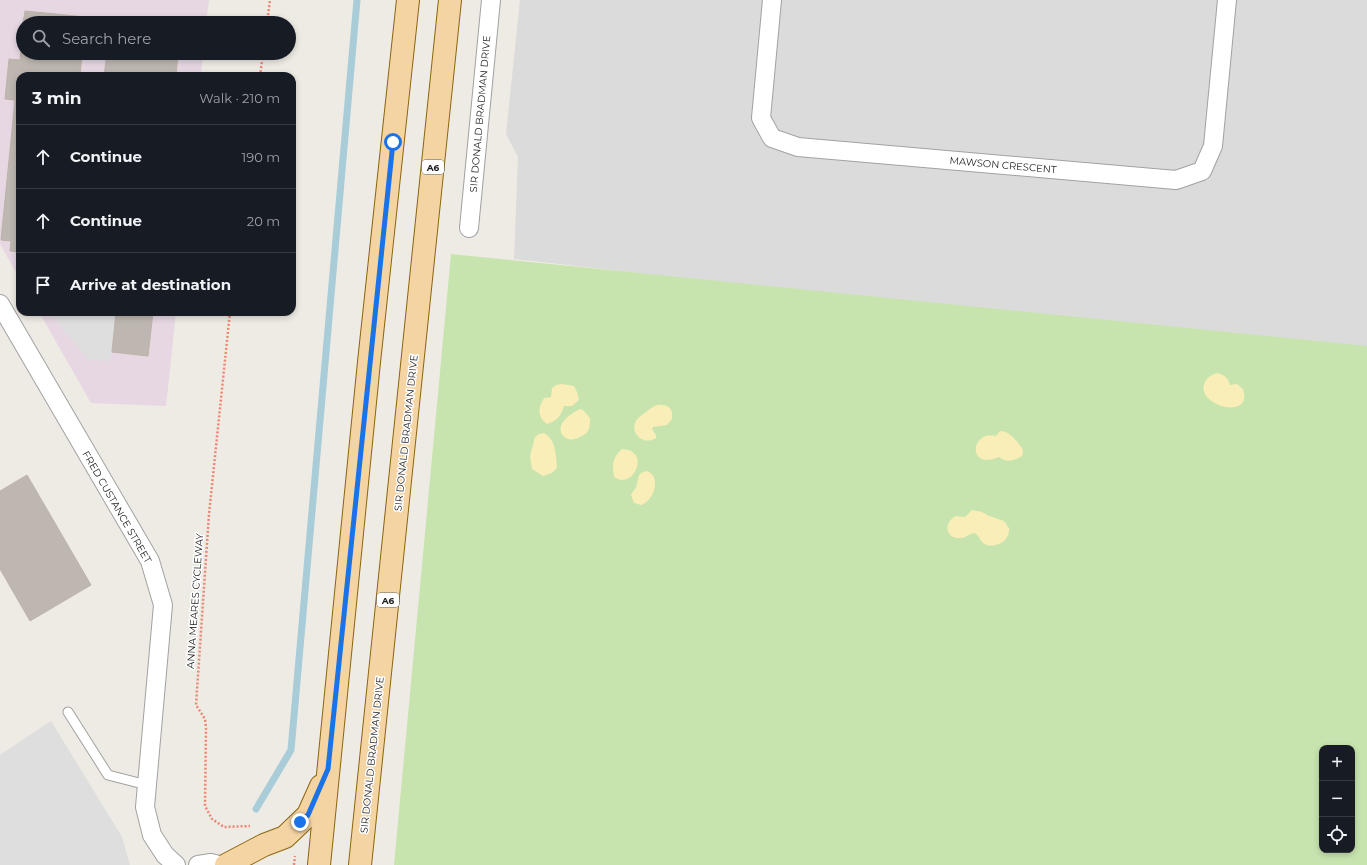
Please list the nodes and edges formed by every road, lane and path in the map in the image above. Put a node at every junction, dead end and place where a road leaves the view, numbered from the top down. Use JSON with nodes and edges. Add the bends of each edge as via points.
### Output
{"nodes":[{"id":1,"x":270,"y":0,"type":"edge"},
{"id":2,"x":408,"y":0,"type":"edge"},
{"id":3,"x":450,"y":0,"type":"edge"},
{"id":4,"x":491,"y":0,"type":"edge"},
{"id":5,"x":772,"y":0,"type":"edge"},
{"id":6,"x":1227,"y":0,"type":"edge"},
{"id":7,"x":268,"y":16,"type":"edge"},
{"id":8,"x":262,"y":60,"type":"edge"},
{"id":9,"x":261,"y":72,"type":"edge"},
{"id":10,"x":470,"y":228,"type":"dead end"},
{"id":11,"x":0,"y":304,"type":"edge"},
{"id":12,"x":230,"y":316,"type":"edge"},
{"id":13,"x":68,"y":712,"type":"dead end"},
{"id":14,"x":328,"y":769,"type":"junction"},
{"id":15,"x":147,"y":785,"type":"junction"},
{"id":16,"x":253,"y":826,"type":"dead end"},
{"id":17,"x":295,"y":856,"type":"dead end"},
{"id":18,"x":176,"y":865,"type":"edge"},
{"id":19,"x":198,"y":865,"type":"edge"},
{"id":20,"x":219,"y":865,"type":"edge"},
{"id":21,"x":226,"y":865,"type":"edge"},
{"id":22,"x":294,"y":865,"type":"edge"},
{"id":23,"x":319,"y":865,"type":"edge"},
{"id":24,"x":360,"y":865,"type":"edge"}],
"edges":[{"from":1,"to":7,"type":"path"},
{"from":2,"to":14,"type":"main road"},
{"from":3,"to":24,"type":"main road","name":"SIR DONALD BRADMAN DRIVE","number":"A6"},
{"from":4,"to":10,"type":"street","name":"SIR DONALD BRADMAN DRIVE"},
{"from":5,"to":6,"type":"street","name":"MAWSON CRESCENT","via":[[760,118],[772,138],[798,147],[1176,180],[1202,171],[1213,146]]},
{"from":8,"to":9,"type":"path"},
{"from":11,"to":15,"type":"street","name":"FRED CUSTANCE STREET","via":[[150,561],[163,605]]},
{"from":12,"to":16,"type":"path","name":"ANNA MEARES CYCLEWAY","via":[[209,514],[196,705],[205,719],[206,728],[205,806],[212,819],[224,827]]},
{"from":13,"to":15,"type":"lane","via":[[108,775]]},
{"from":14,"to":21,"type":"main road","via":[[308,815],[285,838],[264,845]]},
{"from":14,"to":23,"type":"main road"},
{"from":15,"to":18,"type":"street","name":"FRED CUSTANCE STREET","via":[[145,807],[152,835],[165,855]]},
{"from":17,"to":22,"type":"path"},
{"from":19,"to":20,"type":"street"}]}
